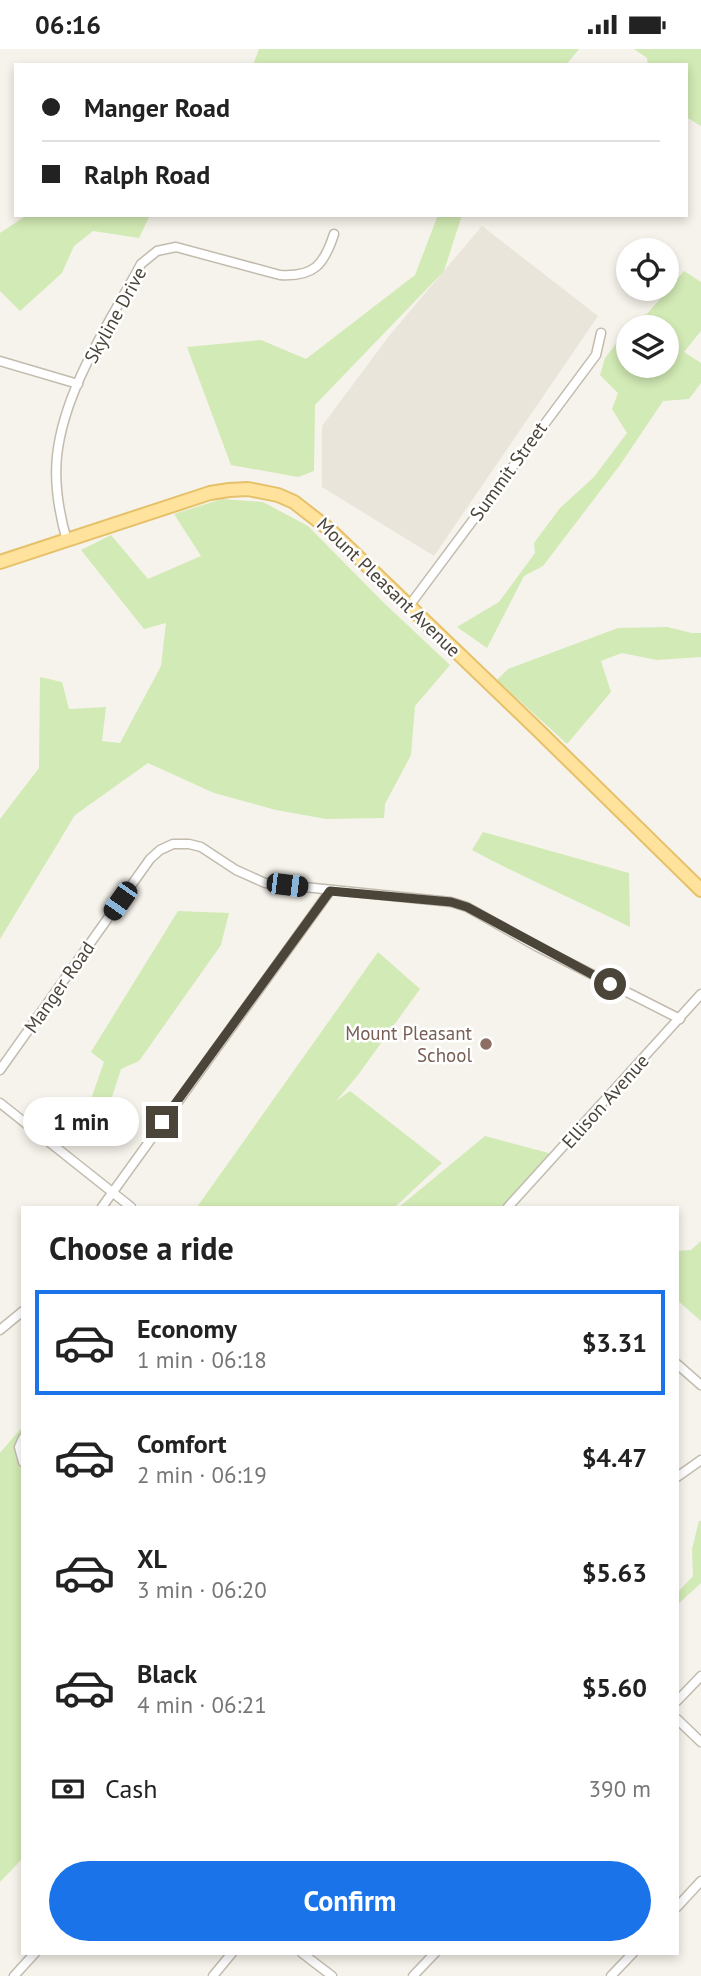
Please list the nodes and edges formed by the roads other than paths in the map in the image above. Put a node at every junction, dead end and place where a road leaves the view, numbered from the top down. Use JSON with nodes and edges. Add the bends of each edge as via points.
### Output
{"nodes":[{"id":1,"x":334,"y":234,"type":"dead end"},
{"id":2,"x":601,"y":333,"type":"dead end"},
{"id":3,"x":0,"y":361,"type":"edge"},
{"id":4,"x":78,"y":384,"type":"junction"},
{"id":5,"x":67,"y":541,"type":"junction"},
{"id":6,"x":0,"y":562,"type":"edge"},
{"id":7,"x":409,"y":607,"type":"junction"},
{"id":8,"x":701,"y":890,"type":"edge"},
{"id":9,"x":330,"y":891,"type":"junction"},
{"id":10,"x":701,"y":994,"type":"edge"},
{"id":11,"x":680,"y":1019,"type":"junction"},
{"id":12,"x":0,"y":1070,"type":"edge"},
{"id":13,"x":0,"y":1103,"type":"edge"},
{"id":14,"x":111,"y":1192,"type":"junction"},
{"id":15,"x":103,"y":1206,"type":"edge"},
{"id":16,"x":130,"y":1206,"type":"edge"},
{"id":17,"x":509,"y":1206,"type":"edge"},
{"id":18,"x":21,"y":1313,"type":"edge"},
{"id":19,"x":0,"y":1330,"type":"edge"},
{"id":20,"x":679,"y":1366,"type":"edge"},
{"id":21,"x":701,"y":1385,"type":"edge"},
{"id":22,"x":701,"y":1460,"type":"edge"},
{"id":23,"x":679,"y":1475,"type":"edge"},
{"id":24,"x":701,"y":1676,"type":"edge"},
{"id":25,"x":679,"y":1699,"type":"edge"},
{"id":26,"x":679,"y":1721,"type":"edge"},
{"id":27,"x":701,"y":1742,"type":"edge"},
{"id":28,"x":701,"y":1881,"type":"edge"},
{"id":29,"x":679,"y":1904,"type":"edge"},
{"id":30,"x":33,"y":1955,"type":"edge"},
{"id":31,"x":230,"y":1955,"type":"edge"},
{"id":32,"x":305,"y":1955,"type":"edge"},
{"id":33,"x":433,"y":1955,"type":"edge"},
{"id":34,"x":632,"y":1955,"type":"edge"},
{"id":35,"x":14,"y":1976,"type":"edge"},
{"id":36,"x":212,"y":1976,"type":"edge"},
{"id":37,"x":332,"y":1976,"type":"edge"},
{"id":38,"x":413,"y":1976,"type":"edge"},
{"id":39,"x":611,"y":1976,"type":"edge"}],
"edges":[{"from":1,"to":4,"type":"street","name":"Skyline Drive","via":[[327,256],[296,276],[188,249],[157,251],[141,264]]},
{"from":2,"to":7,"type":"street","name":"Summit Street","via":[[596,355]]},
{"from":3,"to":4,"type":"street"},
{"from":4,"to":5,"type":"street","name":"Skyline Drive","via":[[57,456],[57,495]]},
{"from":5,"to":6,"type":"main road","name":"Mount Pleasant Avenue"},
{"from":5,"to":7,"type":"main road","name":"Mount Pleasant Avenue","via":[[209,493],[262,491],[310,512]]},
{"from":7,"to":8,"type":"main road","name":"Mount Pleasant Avenue"},
{"from":9,"to":11,"type":"street","name":"Manger Road","via":[[467,907]]},
{"from":9,"to":12,"type":"street","name":"Manger Road","via":[[249,878],[201,847],[173,844],[160,850]]},
{"from":9,"to":14,"type":"street"},
{"from":10,"to":11,"type":"street","name":"Ellison Avenue"},
{"from":11,"to":17,"type":"street","name":"Ellison Avenue"},
{"from":13,"to":14,"type":"street"},
{"from":14,"to":15,"type":"street"},
{"from":14,"to":16,"type":"street"},
{"from":18,"to":19,"type":"street"},
{"from":20,"to":21,"type":"street"},
{"from":22,"to":23,"type":"street"},
{"from":24,"to":25,"type":"street"},
{"from":26,"to":27,"type":"street"},
{"from":28,"to":29,"type":"street"},
{"from":30,"to":35,"type":"street"},
{"from":31,"to":36,"type":"street"},
{"from":32,"to":37,"type":"street"},
{"from":33,"to":38,"type":"street"},
{"from":34,"to":39,"type":"street"}]}
